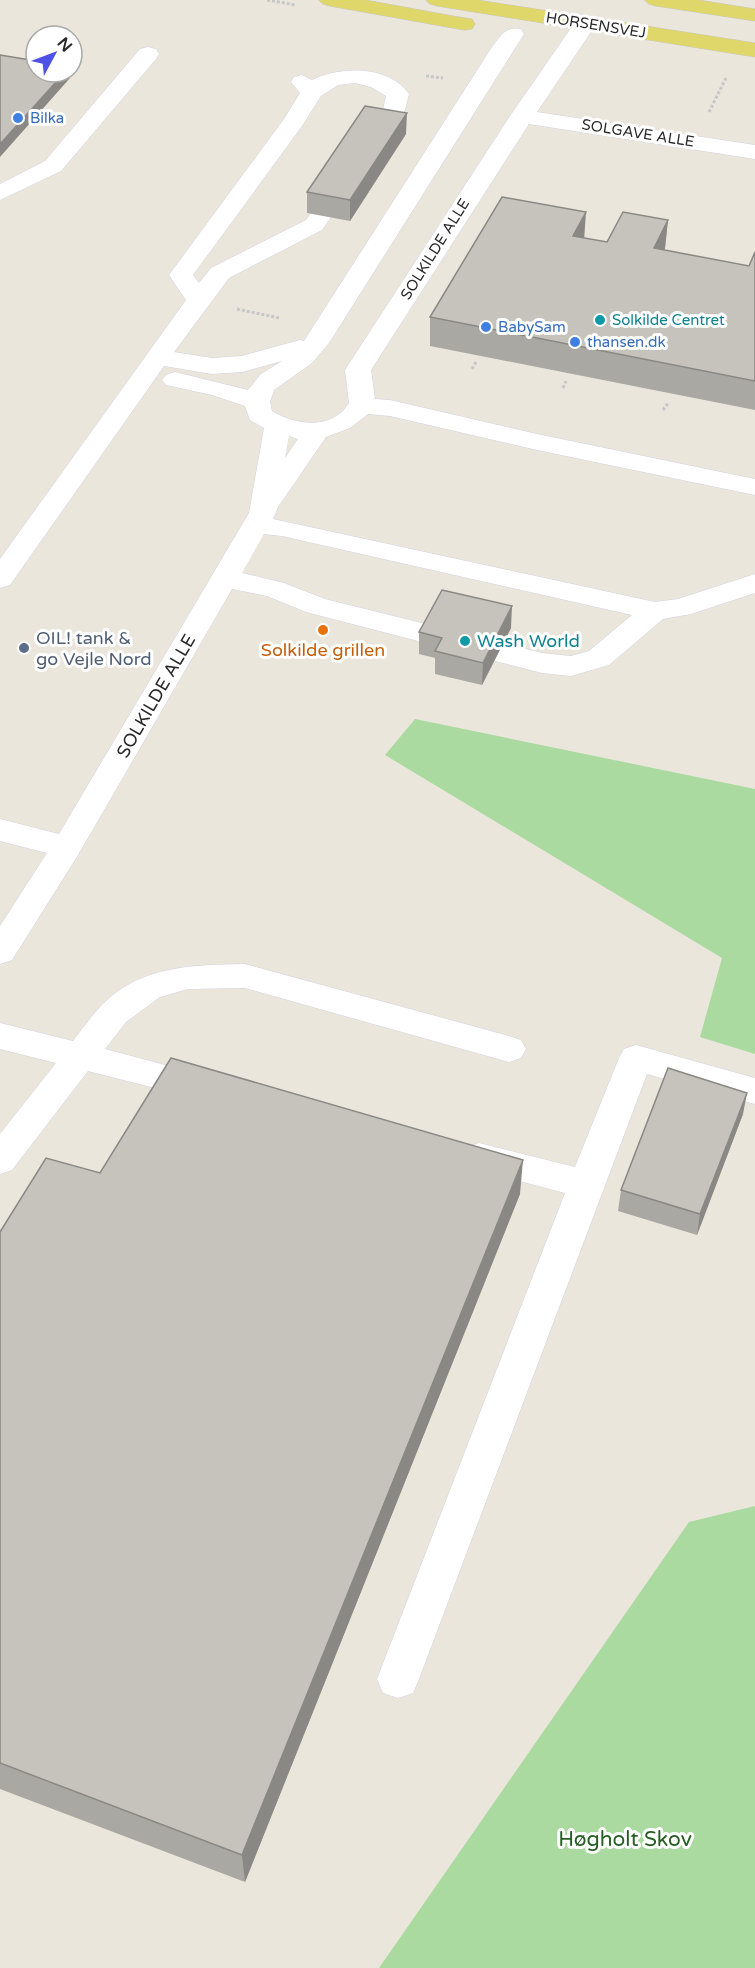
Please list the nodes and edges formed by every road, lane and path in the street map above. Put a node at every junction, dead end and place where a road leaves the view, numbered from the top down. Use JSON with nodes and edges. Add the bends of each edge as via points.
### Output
{"nodes":[{"id":1,"x":330,"y":0,"type":"edge"},
{"id":2,"x":437,"y":0,"type":"edge"},
{"id":3,"x":656,"y":0,"type":"edge"},
{"id":4,"x":535,"y":7,"type":"edge"},
{"id":5,"x":592,"y":14,"type":"junction"},
{"id":6,"x":755,"y":15,"type":"edge"},
{"id":7,"x":755,"y":29,"type":"edge"},
{"id":8,"x":495,"y":30,"type":"junction"},
{"id":9,"x":755,"y":50,"type":"edge"},
{"id":10,"x":148,"y":54,"type":"dead end"},
{"id":11,"x":521,"y":116,"type":"junction"},
{"id":12,"x":755,"y":152,"type":"edge"},
{"id":13,"x":0,"y":193,"type":"edge"},
{"id":14,"x":198,"y":300,"type":"junction"},
{"id":15,"x":288,"y":320,"type":"dead end"},
{"id":16,"x":316,"y":343,"type":"junction"},
{"id":17,"x":476,"y":362,"type":"dead end"},
{"id":18,"x":153,"y":366,"type":"junction"},
{"id":19,"x":472,"y":369,"type":"dead end"},
{"id":20,"x":567,"y":381,"type":"dead end"},
{"id":21,"x":563,"y":388,"type":"dead end"},
{"id":22,"x":255,"y":401,"type":"junction"},
{"id":23,"x":669,"y":402,"type":"dead end"},
{"id":24,"x":361,"y":406,"type":"junction"},
{"id":25,"x":663,"y":410,"type":"dead end"},
{"id":26,"x":277,"y":426,"type":"junction"},
{"id":27,"x":315,"y":433,"type":"junction"},
{"id":28,"x":755,"y":487,"type":"edge"},
{"id":29,"x":259,"y":519,"type":"junction"},
{"id":30,"x":0,"y":579,"type":"edge"},
{"id":31,"x":225,"y":579,"type":"junction"},
{"id":32,"x":755,"y":583,"type":"edge"},
{"id":33,"x":655,"y":612,"type":"junction"},
{"id":34,"x":0,"y":830,"type":"edge"},
{"id":35,"x":67,"y":847,"type":"junction"},
{"id":36,"x":0,"y":952,"type":"edge"},
{"id":37,"x":0,"y":1036,"type":"edge"},
{"id":38,"x":509,"y":1049,"type":"dead end"},
{"id":39,"x":80,"y":1057,"type":"junction"},
{"id":40,"x":755,"y":1091,"type":"edge"},
{"id":41,"x":230,"y":1094,"type":"edge"},
{"id":42,"x":448,"y":1149,"type":"edge"},
{"id":43,"x":0,"y":1160,"type":"edge"},
{"id":44,"x":586,"y":1184,"type":"junction"},
{"id":45,"x":398,"y":1679,"type":"dead end"}],
"edges":[{"from":1,"to":8,"type":"main road"},
{"from":2,"to":4,"type":"main road","name":"HORSENSVEJ"},
{"from":3,"to":6,"type":"main road","name":"HORSENSVEJ"},
{"from":4,"to":5,"type":"main road","name":"HORSENSVEJ"},
{"from":4,"to":8,"type":"main road"},
{"from":5,"to":7,"type":"main road","via":[[653,14]]},
{"from":5,"to":9,"type":"main road","name":"HORSENSVEJ"},
{"from":5,"to":11,"type":"street","name":"SOLKILDE ALLE"},
{"from":8,"to":16,"type":"street","via":[[500,52]]},
{"from":10,"to":13,"type":"street","via":[[53,166]]},
{"from":11,"to":12,"type":"street","name":"SOLGAVE ALLE"},
{"from":11,"to":24,"type":"street","name":"SOLKILDE ALLE","via":[[358,370]]},
{"from":14,"to":14,"type":"street","via":[[181,275],[294,121],[307,87],[351,77],[388,85],[398,94],[394,110],[314,225],[220,273]]},
{"from":14,"to":15,"type":"path"},
{"from":14,"to":18,"type":"street"},
{"from":16,"to":18,"type":"street","via":[[232,365]]},
{"from":16,"to":22,"type":"street","via":[[303,358],[272,376]]},
{"from":17,"to":19,"type":"path"},
{"from":18,"to":22,"type":"street"},
{"from":18,"to":30,"type":"street"},
{"from":20,"to":21,"type":"path"},
{"from":22,"to":26,"type":"street","via":[[259,414]]},
{"from":23,"to":25,"type":"path"},
{"from":24,"to":27,"type":"street","via":[[349,418]]},
{"from":24,"to":28,"type":"street","via":[[390,408]]},
{"from":26,"to":27,"type":"street"},
{"from":26,"to":29,"type":"street","name":"SOLKILDE ALLE"},
{"from":27,"to":29,"type":"street"},
{"from":29,"to":31,"type":"street","name":"SOLKILDE ALLE"},
{"from":29,"to":33,"type":"street","via":[[282,528]]},
{"from":31,"to":33,"type":"street","via":[[274,588],[316,606],[361,618],[542,663],[571,666],[599,658]]},
{"from":31,"to":35,"type":"street","name":"SOLKILDE ALLE"},
{"from":32,"to":33,"type":"street","via":[[681,608]]},
{"from":34,"to":35,"type":"street"},
{"from":35,"to":36,"type":"street","name":"SOLKILDE ALLE"},
{"from":37,"to":39,"type":"street"},
{"from":38,"to":39,"type":"street","via":[[245,976],[188,977],[148,988],[114,1013]]},
{"from":39,"to":41,"type":"street"},
{"from":39,"to":43,"type":"street"},
{"from":40,"to":44,"type":"street","via":[[636,1058]]},
{"from":42,"to":44,"type":"street"},
{"from":44,"to":45,"type":"street"}]}
